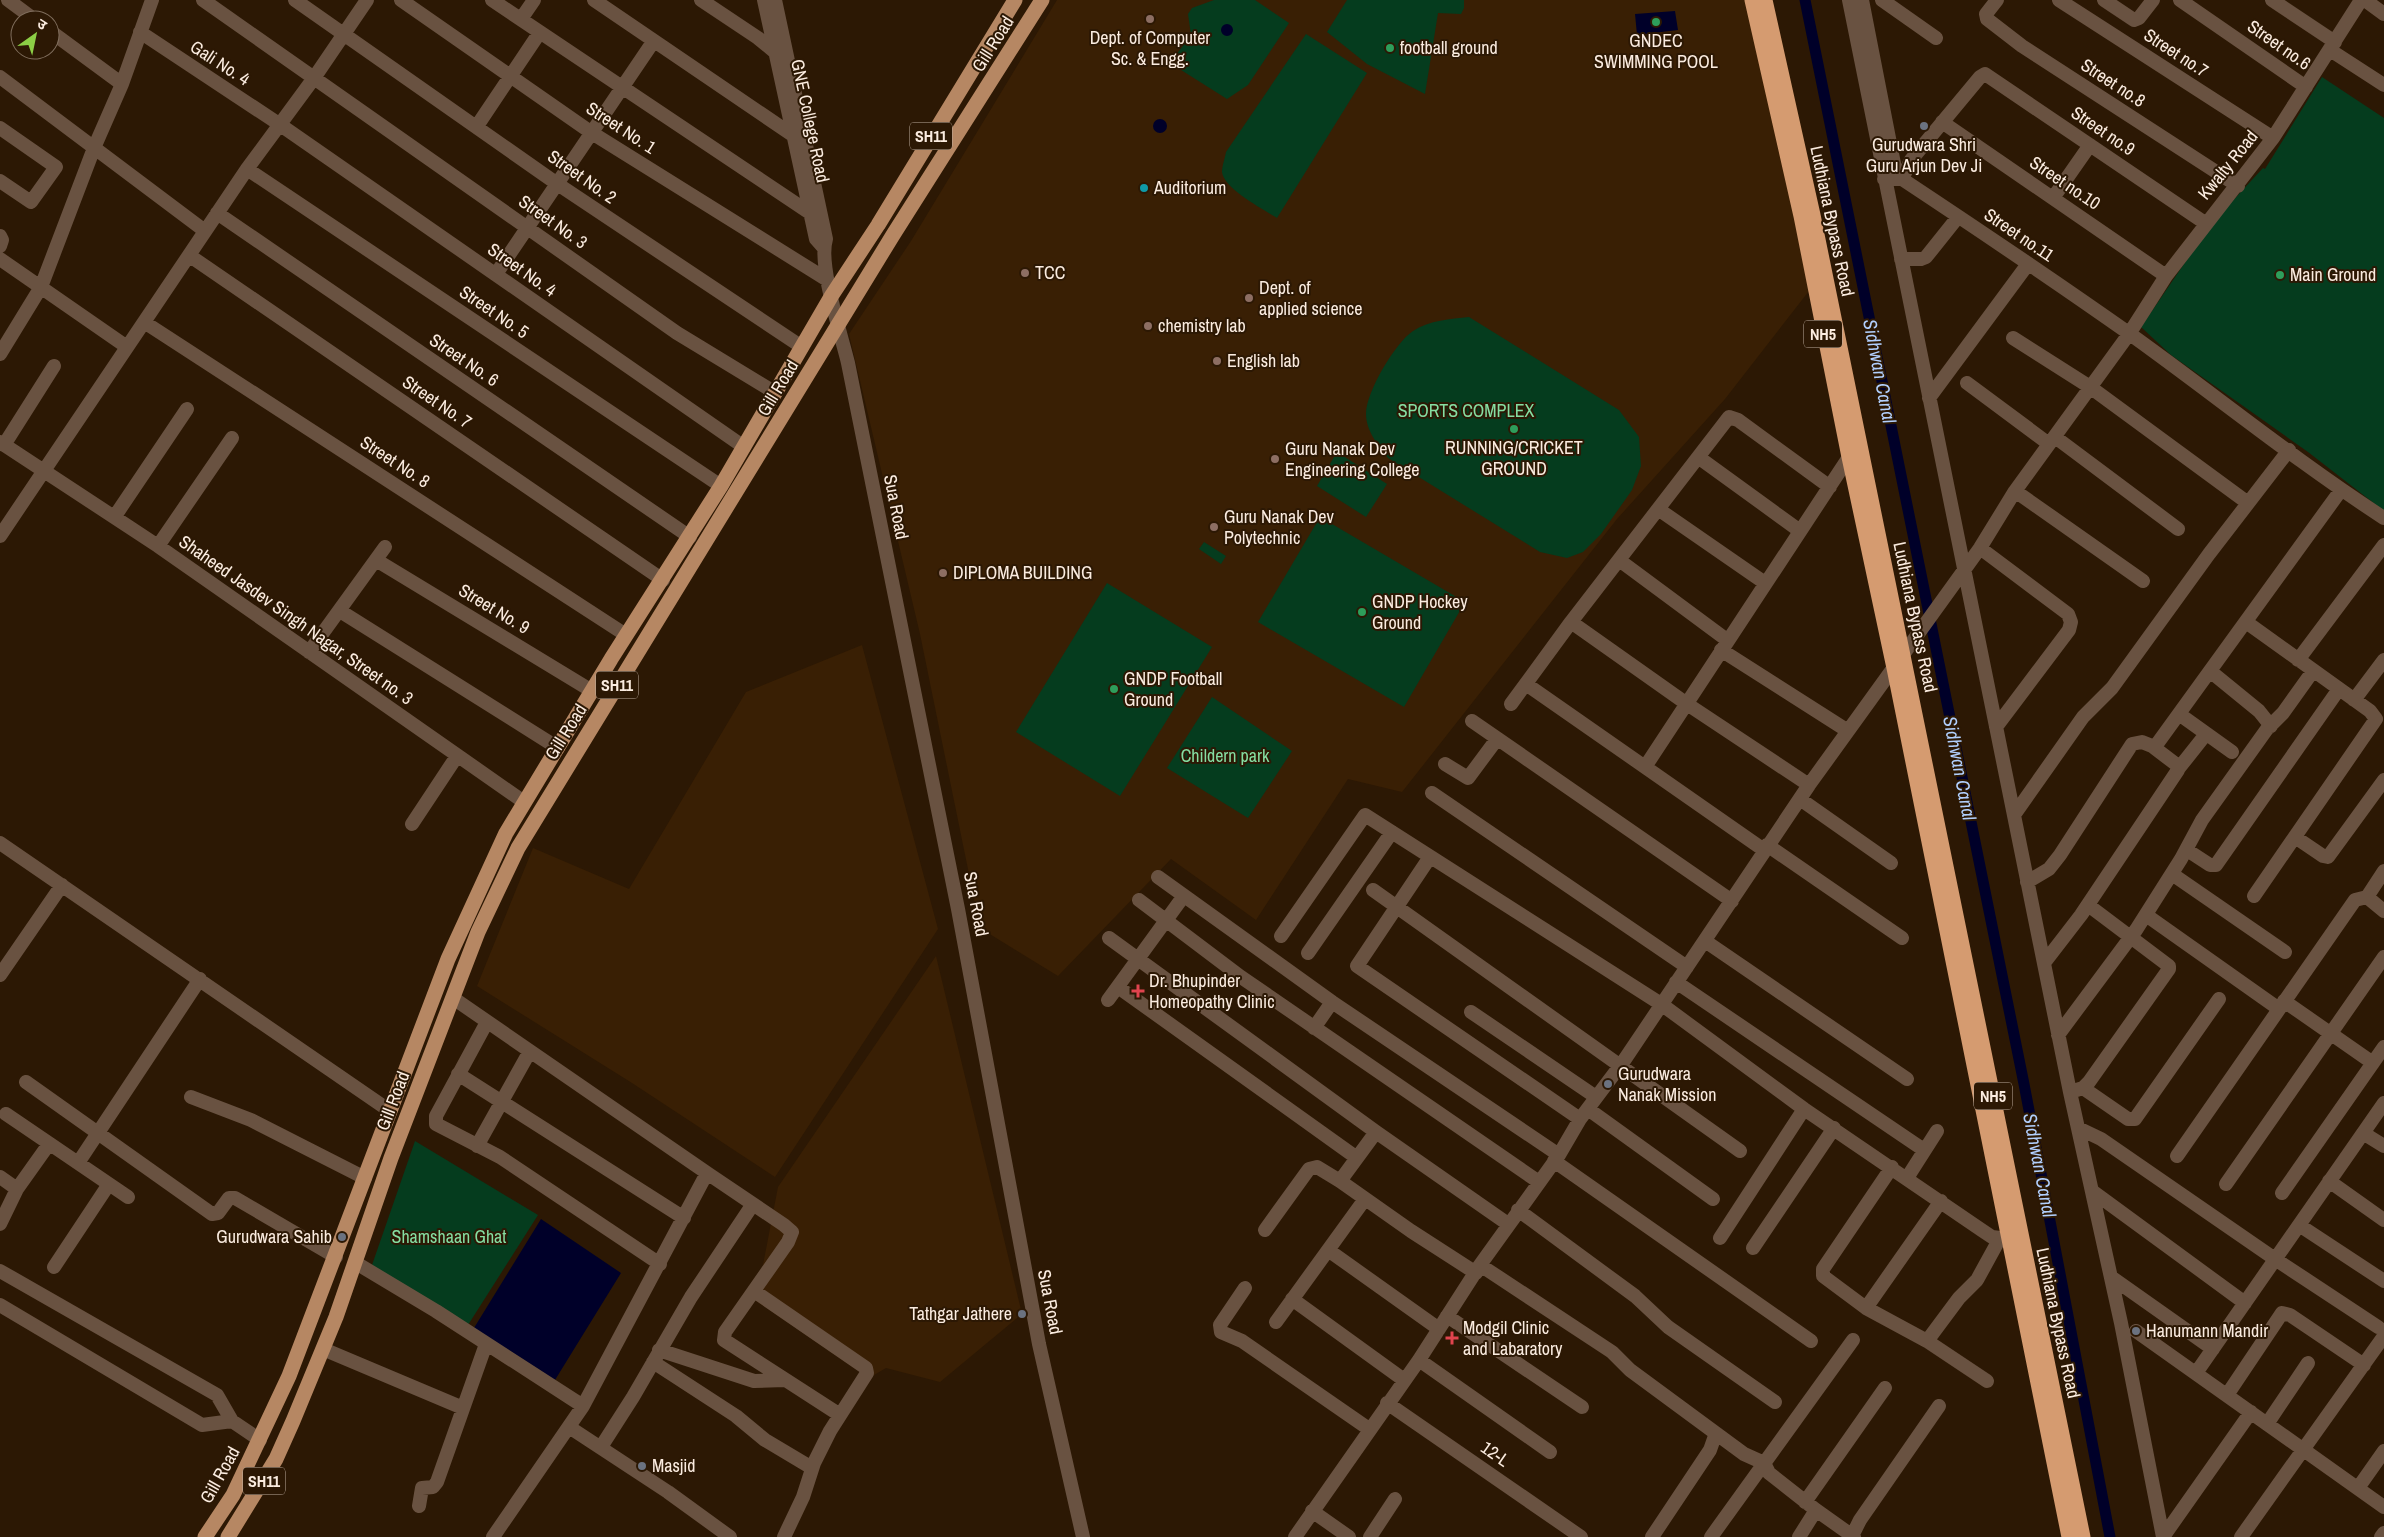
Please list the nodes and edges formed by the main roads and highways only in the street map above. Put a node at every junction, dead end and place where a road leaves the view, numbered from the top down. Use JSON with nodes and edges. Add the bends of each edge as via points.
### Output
{"nodes":[{"id":1,"x":1015,"y":0,"type":"edge"},
{"id":2,"x":1042,"y":0,"type":"edge"},
{"id":3,"x":1752,"y":0,"type":"edge"},
{"id":4,"x":1765,"y":0,"type":"edge"},
{"id":5,"x":204,"y":1537,"type":"edge"},
{"id":6,"x":228,"y":1537,"type":"edge"},
{"id":7,"x":2069,"y":1537,"type":"edge"},
{"id":8,"x":2083,"y":1537,"type":"edge"}],
"edges":[{"from":1,"to":5,"type":"main road","name":"Gill Road","number":"SH11","via":[[832,295],[690,537],[524,802],[487,871],[448,959],[289,1376],[233,1495]]},
{"from":2,"to":6,"type":"main road","name":"Gill Road","number":"SH11","via":[[838,324],[518,848],[478,932],[391,1158],[323,1349],[276,1459]]},
{"from":3,"to":7,"type":"highway","name":"Ludhiana Bypass Road","number":"NH5","via":[[1801,216],[1848,457],[1894,668],[2004,1239]]},
{"from":4,"to":8,"type":"highway","name":"Ludhiana Bypass Road","number":"NH5","via":[[1907,650]]}]}
